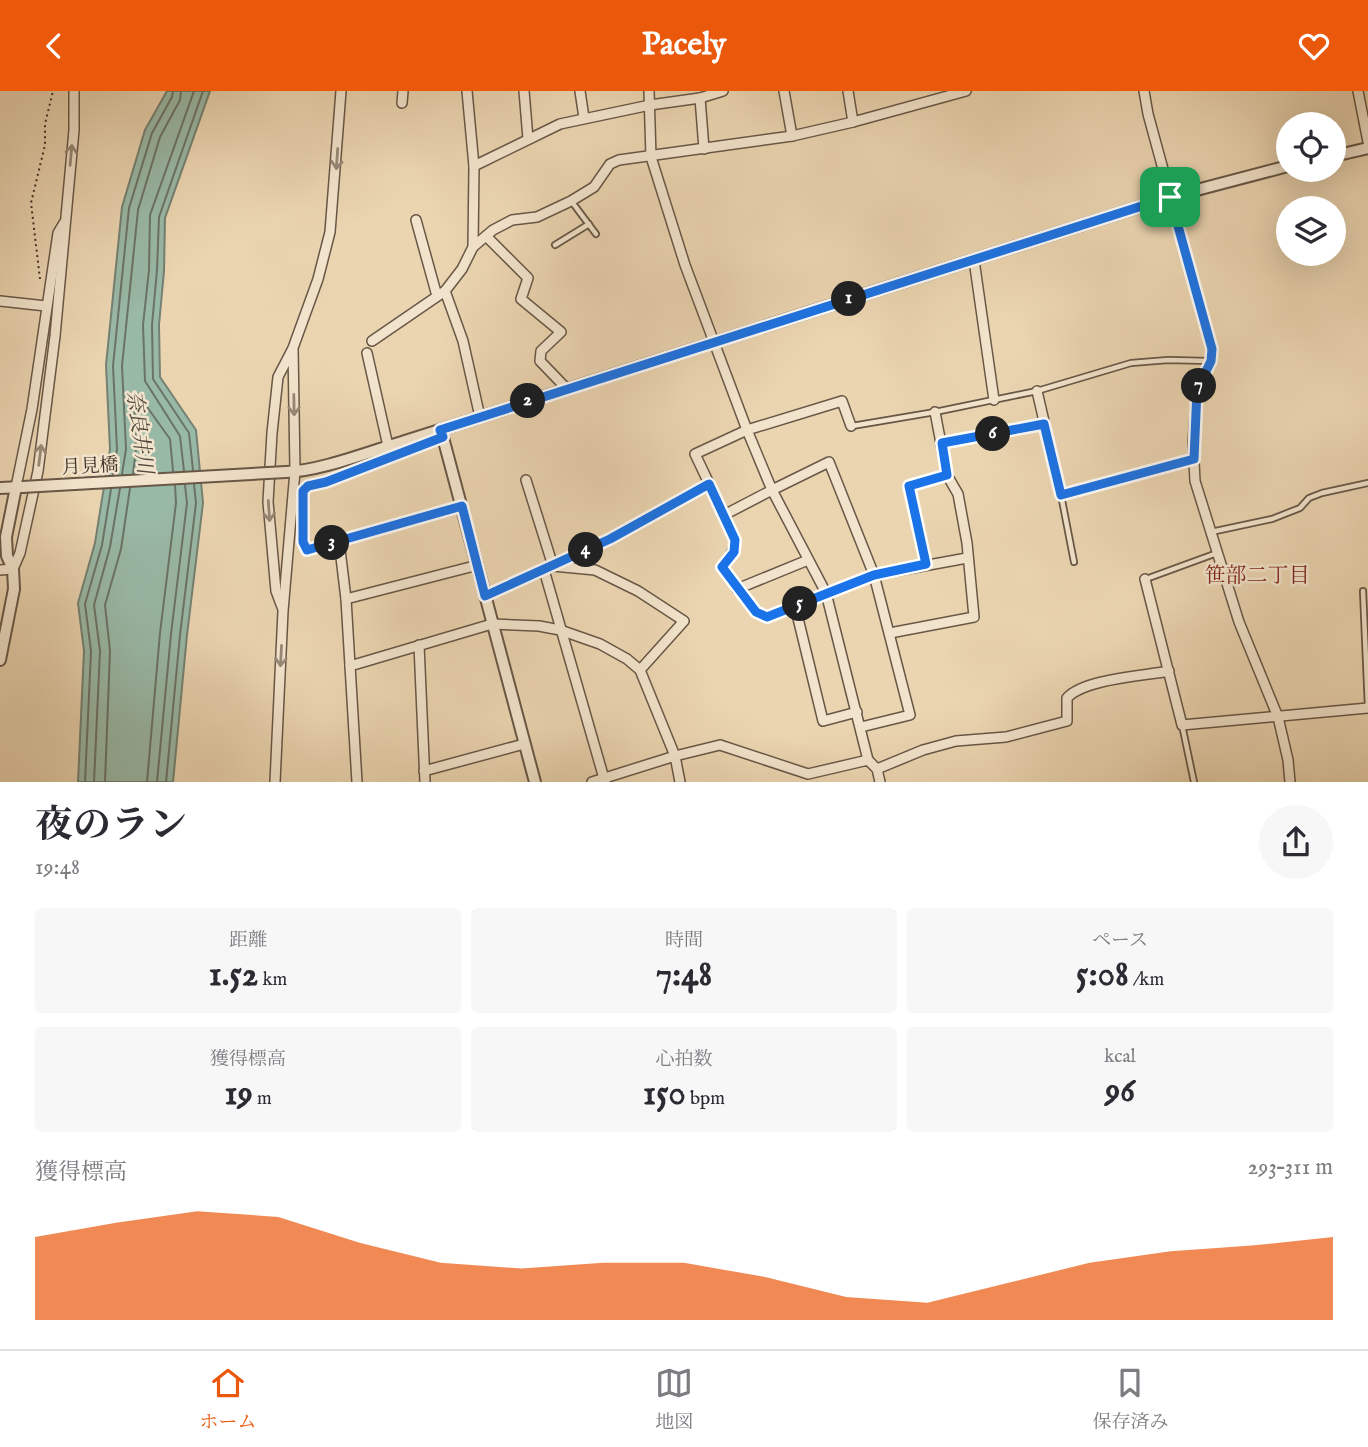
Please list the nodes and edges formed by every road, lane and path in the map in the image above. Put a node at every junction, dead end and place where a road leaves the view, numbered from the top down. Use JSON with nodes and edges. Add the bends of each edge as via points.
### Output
{"nodes":[{"id":1,"x":75,"y":91,"type":"edge"},
{"id":2,"x":341,"y":91,"type":"edge"},
{"id":3,"x":403,"y":91,"type":"edge"},
{"id":4,"x":467,"y":91,"type":"edge"},
{"id":5,"x":524,"y":91,"type":"edge"},
{"id":6,"x":580,"y":91,"type":"edge"},
{"id":7,"x":649,"y":91,"type":"edge"},
{"id":8,"x":721,"y":91,"type":"edge"},
{"id":9,"x":784,"y":91,"type":"edge"},
{"id":10,"x":848,"y":91,"type":"edge"},
{"id":11,"x":966,"y":91,"type":"edge"},
{"id":12,"x":1144,"y":91,"type":"edge"},
{"id":13,"x":1358,"y":91,"type":"edge"},
{"id":14,"x":700,"y":98,"type":"junction"},
{"id":15,"x":402,"y":103,"type":"dead end"},
{"id":16,"x":650,"y":105,"type":"junction"},
{"id":17,"x":584,"y":118,"type":"junction"},
{"id":18,"x":853,"y":122,"type":"junction"},
{"id":19,"x":792,"y":136,"type":"junction"},
{"id":20,"x":528,"y":139,"type":"junction"},
{"id":21,"x":1368,"y":145,"type":"edge"},
{"id":22,"x":704,"y":149,"type":"junction"},
{"id":23,"x":1346,"y":152,"type":"edge"},
{"id":24,"x":651,"y":157,"type":"junction"},
{"id":25,"x":474,"y":166,"type":"junction"},
{"id":26,"x":1276,"y":169,"type":"edge"},
{"id":27,"x":1170,"y":197,"type":"junction"},
{"id":28,"x":572,"y":201,"type":"junction"},
{"id":29,"x":66,"y":218,"type":"junction"},
{"id":30,"x":416,"y":220,"type":"dead end"},
{"id":31,"x":589,"y":224,"type":"junction"},
{"id":32,"x":596,"y":233,"type":"dead end"},
{"id":33,"x":486,"y":236,"type":"junction"},
{"id":34,"x":555,"y":245,"type":"dead end"},
{"id":35,"x":473,"y":247,"type":"junction"},
{"id":36,"x":974,"y":260,"type":"junction"},
{"id":37,"x":441,"y":294,"type":"junction"},
{"id":38,"x":0,"y":302,"type":"edge"},
{"id":39,"x":46,"y":306,"type":"junction"},
{"id":40,"x":372,"y":341,"type":"dead end"},
{"id":41,"x":715,"y":342,"type":"junction"},
{"id":42,"x":293,"y":348,"type":"junction"},
{"id":43,"x":367,"y":353,"type":"dead end"},
{"id":44,"x":1211,"y":361,"type":"junction"},
{"id":45,"x":567,"y":389,"type":"junction"},
{"id":46,"x":1037,"y":391,"type":"junction"},
{"id":47,"x":994,"y":400,"type":"junction"},
{"id":48,"x":935,"y":412,"type":"junction"},
{"id":49,"x":480,"y":417,"type":"junction"},
{"id":50,"x":1044,"y":424,"type":"junction"},
{"id":51,"x":850,"y":426,"type":"joint"},
{"id":52,"x":747,"y":430,"type":"junction"},
{"id":53,"x":442,"y":433,"type":"junction"},
{"id":54,"x":942,"y":443,"type":"junction"},
{"id":55,"x":388,"y":446,"type":"junction"},
{"id":56,"x":1194,"y":459,"type":"junction"},
{"id":57,"x":291,"y":472,"type":"junction"},
{"id":58,"x":947,"y":475,"type":"junction"},
{"id":59,"x":526,"y":480,"type":"dead end"},
{"id":60,"x":1368,"y":483,"type":"edge"},
{"id":61,"x":709,"y":484,"type":"junction"},
{"id":62,"x":19,"y":487,"type":"junction"},
{"id":63,"x":0,"y":488,"type":"edge"},
{"id":64,"x":772,"y":490,"type":"junction"},
{"id":65,"x":1061,"y":495,"type":"junction"},
{"id":66,"x":462,"y":506,"type":"junction"},
{"id":67,"x":724,"y":515,"type":"junction"},
{"id":68,"x":1210,"y":532,"type":"junction"},
{"id":69,"x":339,"y":541,"type":"junction"},
{"id":70,"x":1217,"y":553,"type":"junction"},
{"id":71,"x":967,"y":558,"type":"junction"},
{"id":72,"x":569,"y":559,"type":"joint"},
{"id":73,"x":808,"y":561,"type":"junction"},
{"id":74,"x":1074,"y":562,"type":"dead end"},
{"id":75,"x":926,"y":564,"type":"junction"},
{"id":76,"x":478,"y":565,"type":"junction"},
{"id":77,"x":548,"y":568,"type":"junction"},
{"id":78,"x":13,"y":569,"type":"junction"},
{"id":79,"x":0,"y":570,"type":"edge"},
{"id":80,"x":874,"y":575,"type":"junction"},
{"id":81,"x":1145,"y":579,"type":"joint"},
{"id":82,"x":737,"y":589,"type":"junction"},
{"id":83,"x":1363,"y":591,"type":"dead end"},
{"id":84,"x":826,"y":593,"type":"junction"},
{"id":85,"x":485,"y":596,"type":"junction"},
{"id":86,"x":346,"y":599,"type":"junction"},
{"id":87,"x":795,"y":606,"type":"junction"},
{"id":88,"x":283,"y":611,"type":"junction"},
{"id":89,"x":492,"y":624,"type":"junction"},
{"id":90,"x":560,"y":630,"type":"junction"},
{"id":91,"x":890,"y":633,"type":"junction"},
{"id":92,"x":419,"y":645,"type":"junction"},
{"id":93,"x":0,"y":660,"type":"edge"},
{"id":94,"x":350,"y":666,"type":"junction"},
{"id":95,"x":640,"y":670,"type":"junction"},
{"id":96,"x":1169,"y":671,"type":"junction"},
{"id":97,"x":1368,"y":708,"type":"edge"},
{"id":98,"x":857,"y":712,"type":"junction"},
{"id":99,"x":1278,"y":717,"type":"junction"},
{"id":100,"x":1182,"y":725,"type":"junction"},
{"id":101,"x":861,"y":727,"type":"junction"},
{"id":102,"x":524,"y":744,"type":"junction"},
{"id":103,"x":675,"y":756,"type":"junction"},
{"id":104,"x":868,"y":760,"type":"junction"},
{"id":105,"x":877,"y":769,"type":"junction"},
{"id":106,"x":424,"y":771,"type":"junction"},
{"id":107,"x":605,"y":780,"type":"edge"},
{"id":108,"x":275,"y":782,"type":"edge"},
{"id":109,"x":358,"y":782,"type":"edge"},
{"id":110,"x":425,"y":782,"type":"edge"},
{"id":111,"x":535,"y":782,"type":"edge"},
{"id":112,"x":592,"y":782,"type":"edge"},
{"id":113,"x":680,"y":782,"type":"edge"},
{"id":114,"x":880,"y":782,"type":"edge"},
{"id":115,"x":1194,"y":782,"type":"edge"},
{"id":116,"x":1290,"y":782,"type":"edge"}],
"edges":[{"from":29,"to":1,"type":"street","one_way":true},
{"from":2,"to":42,"type":"street","one_way":true,"via":[[330,232]]},
{"from":3,"to":15,"type":"street"},
{"from":4,"to":25,"type":"street"},
{"from":5,"to":20,"type":"street"},
{"from":6,"to":17,"type":"street"},
{"from":7,"to":16,"type":"street"},
{"from":8,"to":14,"type":"street"},
{"from":9,"to":19,"type":"street"},
{"from":10,"to":18,"type":"street"},
{"from":11,"to":18,"type":"street"},
{"from":12,"to":27,"type":"street"},
{"from":13,"to":21,"type":"street"},
{"from":14,"to":16,"type":"street"},
{"from":14,"to":22,"type":"street"},
{"from":16,"to":17,"type":"street"},
{"from":16,"to":24,"type":"street"},
{"from":17,"to":20,"type":"street"},
{"from":18,"to":19,"type":"street"},
{"from":19,"to":22,"type":"street"},
{"from":20,"to":25,"type":"street"},
{"from":21,"to":23,"type":"street"},
{"from":22,"to":24,"type":"street"},
{"from":24,"to":28,"type":"street","via":[[610,164],[593,187]]},
{"from":24,"to":41,"type":"street"},
{"from":25,"to":35,"type":"street"},
{"from":26,"to":27,"type":"street","name":"月見橋"},
{"from":27,"to":36,"type":"street","name":"月見橋"},
{"from":27,"to":44,"type":"street","via":[[1212,349]]},
{"from":28,"to":31,"type":"lane"},
{"from":28,"to":33,"type":"street","via":[[537,217],[512,221]]},
{"from":29,"to":39,"type":"street","via":[[58,233]]},
{"from":78,"to":29,"type":"street","one_way":true,"via":[[38,471]]},
{"from":30,"to":37,"type":"street"},
{"from":31,"to":32,"type":"lane"},
{"from":31,"to":34,"type":"lane"},
{"from":33,"to":35,"type":"street"},
{"from":33,"to":45,"type":"street","via":[[528,278],[521,299],[561,332],[541,351],[540,361]]},
{"from":35,"to":37,"type":"street"},
{"from":36,"to":41,"type":"street","name":"月見橋"},
{"from":36,"to":47,"type":"street"},
{"from":37,"to":40,"type":"street"},
{"from":37,"to":49,"type":"street","via":[[463,341]]},
{"from":38,"to":39,"type":"street"},
{"from":39,"to":62,"type":"street"},
{"from":41,"to":45,"type":"street","name":"月見橋"},
{"from":41,"to":52,"type":"street"},
{"from":42,"to":57,"type":"street","one_way":true},
{"from":42,"to":88,"type":"street","one_way":true,"via":[[278,377],[268,502],[276,591]]},
{"from":43,"to":55,"type":"street"},
{"from":44,"to":46,"type":"lane","via":[[1131,363]]},
{"from":44,"to":56,"type":"street","via":[[1197,390]]},
{"from":45,"to":49,"type":"street","name":"月見橋"},
{"from":46,"to":47,"type":"lane"},
{"from":46,"to":50,"type":"street"},
{"from":47,"to":48,"type":"lane"},
{"from":48,"to":51,"type":"lane"},
{"from":48,"to":54,"type":"street"},
{"from":49,"to":53,"type":"street","name":"月見橋"},
{"from":50,"to":54,"type":"street"},
{"from":50,"to":65,"type":"street"},
{"from":51,"to":52,"type":"street","via":[[842,401]]},
{"from":52,"to":61,"type":"street","via":[[695,454]]},
{"from":52,"to":64,"type":"street"},
{"from":53,"to":55,"type":"street","name":"月見橋"},
{"from":53,"to":66,"type":"street"},
{"from":53,"to":69,"type":"street","via":[[303,491],[307,550]]},
{"from":54,"to":58,"type":"street"},
{"from":55,"to":57,"type":"street","name":"月見橋"},
{"from":56,"to":65,"type":"lane"},
{"from":56,"to":68,"type":"street","via":[[1195,481]]},
{"from":57,"to":62,"type":"street","name":"月見橋","bridge":true},
{"from":57,"to":88,"type":"street"},
{"from":58,"to":71,"type":"street","via":[[958,494]]},
{"from":58,"to":75,"type":"street","via":[[909,486]]},
{"from":59,"to":77,"type":"street"},
{"from":60,"to":68,"type":"lane","via":[[1322,493],[1272,519]]},
{"from":61,"to":67,"type":"street"},
{"from":61,"to":72,"type":"lane"},
{"from":62,"to":63,"type":"street","name":"月見橋"},
{"from":62,"to":78,"type":"street","via":[[6,537]]},
{"from":64,"to":67,"type":"street"},
{"from":64,"to":73,"type":"street"},
{"from":64,"to":80,"type":"street","via":[[830,462]]},
{"from":65,"to":74,"type":"lane"},
{"from":66,"to":69,"type":"street"},
{"from":66,"to":76,"type":"street"},
{"from":67,"to":82,"type":"street","via":[[735,540],[734,552],[722,567]]},
{"from":68,"to":70,"type":"street"},
{"from":69,"to":86,"type":"street"},
{"from":70,"to":81,"type":"lane"},
{"from":70,"to":99,"type":"street"},
{"from":71,"to":75,"type":"street"},
{"from":71,"to":91,"type":"street","via":[[974,617]]},
{"from":72,"to":77,"type":"street"},
{"from":73,"to":82,"type":"street"},
{"from":73,"to":84,"type":"street"},
{"from":75,"to":80,"type":"street"},
{"from":76,"to":85,"type":"street"},
{"from":76,"to":86,"type":"street"},
{"from":77,"to":85,"type":"street"},
{"from":77,"to":90,"type":"street"},
{"from":77,"to":95,"type":"street","via":[[594,570],[684,621]]},
{"from":78,"to":79,"type":"street"},
{"from":78,"to":93,"type":"street","via":[[14,589]]},
{"from":80,"to":84,"type":"street"},
{"from":80,"to":91,"type":"street"},
{"from":81,"to":96,"type":"street"},
{"from":82,"to":87,"type":"street","via":[[756,612],[767,617]]},
{"from":83,"to":97,"type":"lane"},
{"from":84,"to":87,"type":"street"},
{"from":84,"to":98,"type":"street"},
{"from":85,"to":89,"type":"street"},
{"from":86,"to":94,"type":"street"},
{"from":87,"to":98,"type":"street","via":[[823,721]]},
{"from":88,"to":108,"type":"street","one_way":true},
{"from":89,"to":90,"type":"street"},
{"from":89,"to":92,"type":"street"},
{"from":89,"to":102,"type":"street"},
{"from":90,"to":95,"type":"street","via":[[600,644]]},
{"from":90,"to":107,"type":"street"},
{"from":91,"to":101,"type":"street","via":[[910,715]]},
{"from":92,"to":94,"type":"street"},
{"from":92,"to":106,"type":"street"},
{"from":94,"to":109,"type":"street"},
{"from":95,"to":103,"type":"street"},
{"from":96,"to":100,"type":"street"},
{"from":96,"to":105,"type":"street","via":[[1072,692],[1067,698],[1067,721],[1006,737],[956,741]]},
{"from":97,"to":99,"type":"street"},
{"from":98,"to":101,"type":"street"},
{"from":99,"to":100,"type":"street"},
{"from":99,"to":116,"type":"street"},
{"from":100,"to":115,"type":"lane"},
{"from":101,"to":104,"type":"street"},
{"from":102,"to":106,"type":"street"},
{"from":102,"to":111,"type":"street"},
{"from":103,"to":104,"type":"street","via":[[720,745],[808,774]]},
{"from":103,"to":107,"type":"street"},
{"from":103,"to":113,"type":"street"},
{"from":104,"to":105,"type":"street"},
{"from":105,"to":114,"type":"street"},
{"from":106,"to":110,"type":"street"},
{"from":107,"to":112,"type":"street"}]}
